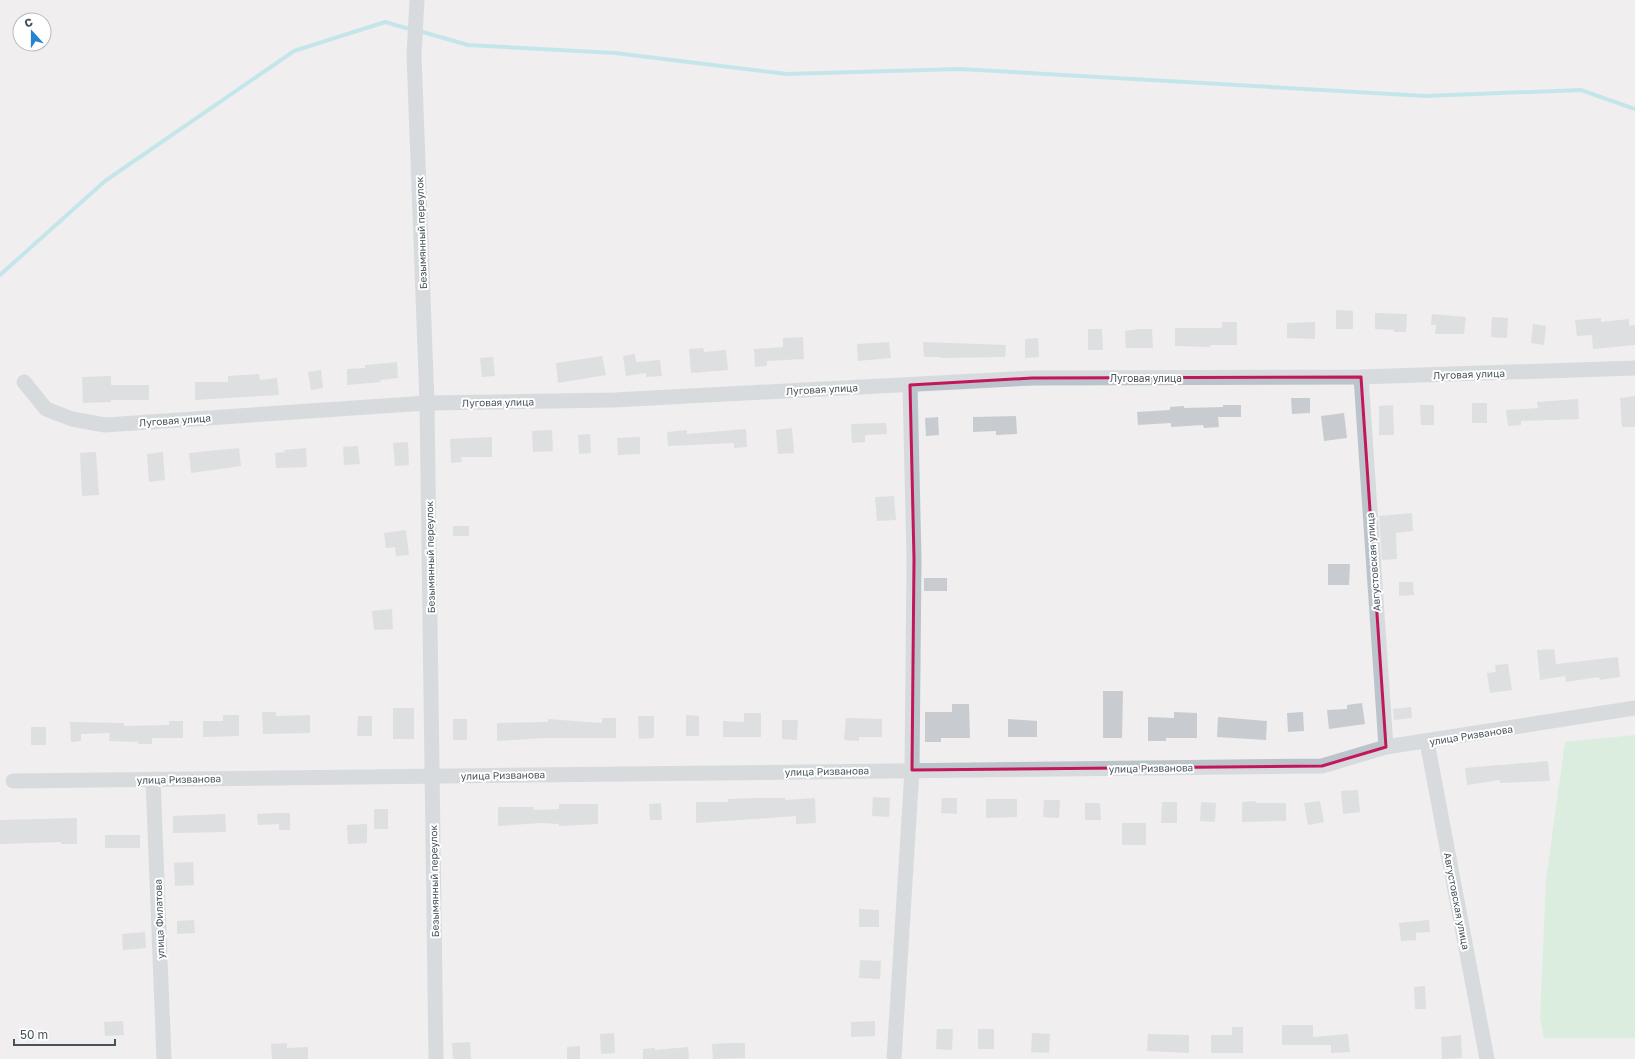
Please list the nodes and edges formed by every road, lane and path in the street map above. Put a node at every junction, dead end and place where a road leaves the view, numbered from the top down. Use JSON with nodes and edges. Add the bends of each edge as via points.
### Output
{"nodes":[{"id":1,"x":417,"y":3,"type":"edge"},
{"id":2,"x":1635,"y":368,"type":"edge"},
{"id":3,"x":1361,"y":377,"type":"junction"},
{"id":4,"x":24,"y":382,"type":"dead end"},
{"id":5,"x":910,"y":385,"type":"junction"},
{"id":6,"x":427,"y":403,"type":"junction"},
{"id":7,"x":1635,"y":708,"type":"edge"},
{"id":8,"x":1427,"y":742,"type":"junction"},
{"id":9,"x":1386,"y":747,"type":"junction"},
{"id":10,"x":912,"y":770,"type":"junction"},
{"id":11,"x":433,"y":776,"type":"junction"},
{"id":12,"x":153,"y":779,"type":"junction"},
{"id":13,"x":13,"y":781,"type":"dead end"},
{"id":14,"x":164,"y":1059,"type":"edge"},
{"id":15,"x":436,"y":1059,"type":"edge"},
{"id":16,"x":894,"y":1059,"type":"edge"},
{"id":17,"x":1487,"y":1059,"type":"edge"}],
"edges":[{"from":1,"to":6,"type":"street","name":"Безымянный переулок","via":[[414,55]]},
{"from":2,"to":3,"type":"street","name":"Луговая улица"},
{"from":3,"to":5,"type":"street","name":"Луговая улица","via":[[1032,378]]},
{"from":3,"to":9,"type":"street","name":"Августовская улица"},
{"from":4,"to":6,"type":"street","name":"Луговая улица","via":[[46,409],[72,419],[106,424]]},
{"from":5,"to":6,"type":"street","name":"Луговая улица","via":[[614,400]]},
{"from":5,"to":10,"type":"street","via":[[914,559]]},
{"from":6,"to":11,"type":"street","name":"Безымянный переулок"},
{"from":7,"to":8,"type":"street","name":"улица Ризванова"},
{"from":8,"to":9,"type":"street","name":"улица Ризванова"},
{"from":8,"to":17,"type":"street","name":"Августовская улица"},
{"from":9,"to":10,"type":"street","name":"улица Ризванова","via":[[1322,766]]},
{"from":10,"to":11,"type":"street","name":"улица Ризванова"},
{"from":10,"to":16,"type":"street"},
{"from":11,"to":12,"type":"street","name":"улица Ризванова"},
{"from":11,"to":15,"type":"street","name":"Безымянный переулок"},
{"from":12,"to":13,"type":"street","name":"улица Ризванова"},
{"from":12,"to":14,"type":"street","name":"улица Филатова"}]}
